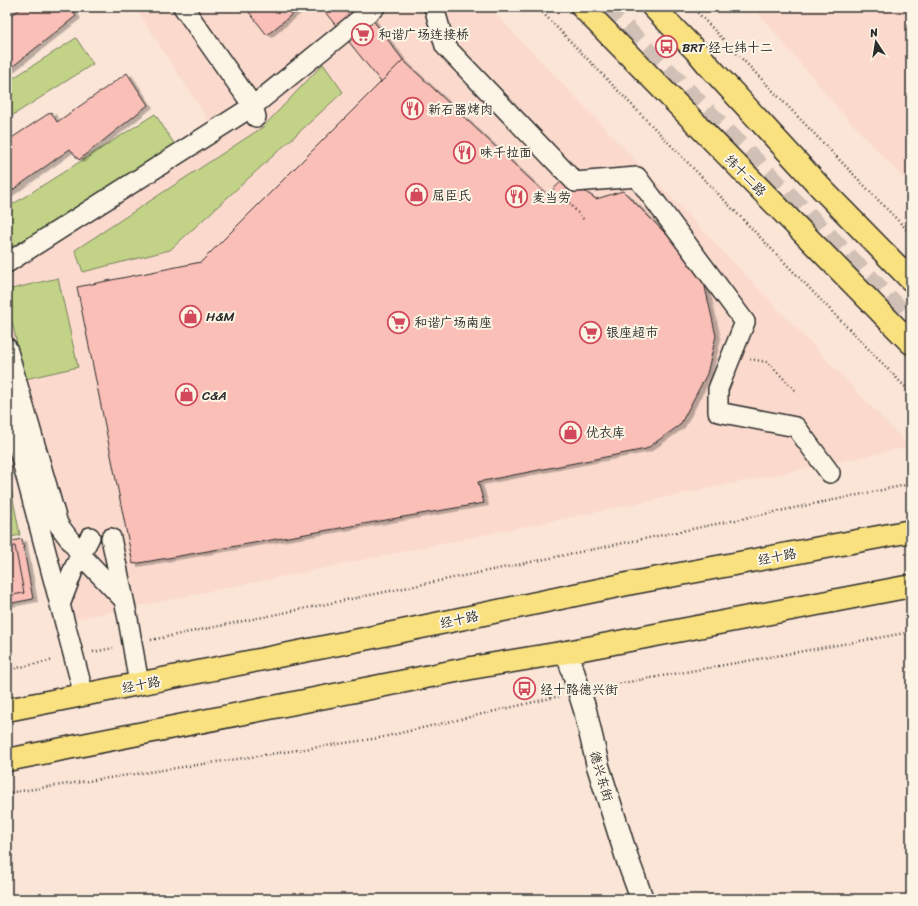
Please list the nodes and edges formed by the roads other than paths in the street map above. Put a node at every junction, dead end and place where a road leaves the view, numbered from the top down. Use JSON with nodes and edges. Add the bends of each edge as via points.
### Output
{"nodes":[{"id":1,"x":183,"y":7,"type":"edge"},
{"id":2,"x":374,"y":7,"type":"edge"},
{"id":3,"x":434,"y":7,"type":"edge"},
{"id":4,"x":582,"y":7,"type":"edge"},
{"id":5,"x":653,"y":7,"type":"edge"},
{"id":6,"x":253,"y":106,"type":"junction"},
{"id":7,"x":7,"y":263,"type":"edge"},
{"id":8,"x":7,"y":276,"type":"edge"},
{"id":9,"x":911,"y":280,"type":"edge"},
{"id":10,"x":911,"y":343,"type":"edge"},
{"id":11,"x":7,"y":348,"type":"edge"},
{"id":12,"x":7,"y":405,"type":"edge"},
{"id":13,"x":830,"y":472,"type":"dead end"},
{"id":14,"x":911,"y":531,"type":"edge"},
{"id":15,"x":90,"y":537,"type":"dead end"},
{"id":16,"x":111,"y":538,"type":"dead end"},
{"id":17,"x":82,"y":556,"type":"junction"},
{"id":18,"x":911,"y":586,"type":"edge"},
{"id":19,"x":124,"y":600,"type":"junction"},
{"id":20,"x":60,"y":605,"type":"junction"},
{"id":21,"x":567,"y":652,"type":"junction"},
{"id":22,"x":139,"y":684,"type":"junction"},
{"id":23,"x":84,"y":695,"type":"junction"},
{"id":24,"x":7,"y":710,"type":"edge"},
{"id":25,"x":7,"y":760,"type":"edge"},
{"id":26,"x":642,"y":899,"type":"edge"}],
"edges":[{"from":1,"to":6,"type":"street"},
{"from":2,"to":6,"type":"street"},
{"from":3,"to":13,"type":"street","via":[[445,46],[575,182],[636,177],[745,322],[718,389],[718,412],[796,428]]},
{"from":4,"to":10,"type":"main road","name":"纬十二路"},
{"from":5,"to":9,"type":"main road","via":[[822,189]]},
{"from":6,"to":7,"type":"street"},
{"from":6,"to":8,"type":"street","via":[[256,117]]},
{"from":11,"to":17,"type":"street","via":[[58,524]]},
{"from":12,"to":20,"type":"street"},
{"from":14,"to":22,"type":"main road","name":"经十路","via":[[632,583]]},
{"from":15,"to":17,"type":"street"},
{"from":16,"to":19,"type":"street"},
{"from":17,"to":19,"type":"street"},
{"from":17,"to":20,"type":"street","via":[[74,568]]},
{"from":18,"to":21,"type":"main road"},
{"from":19,"to":22,"type":"street"},
{"from":20,"to":23,"type":"street"},
{"from":21,"to":25,"type":"main road","via":[[463,670]]},
{"from":21,"to":26,"type":"street","name":"德兴东街","via":[[585,710],[598,766]]},
{"from":22,"to":23,"type":"main road","name":"经十路"},
{"from":23,"to":24,"type":"main road","name":"经十路"}]}
